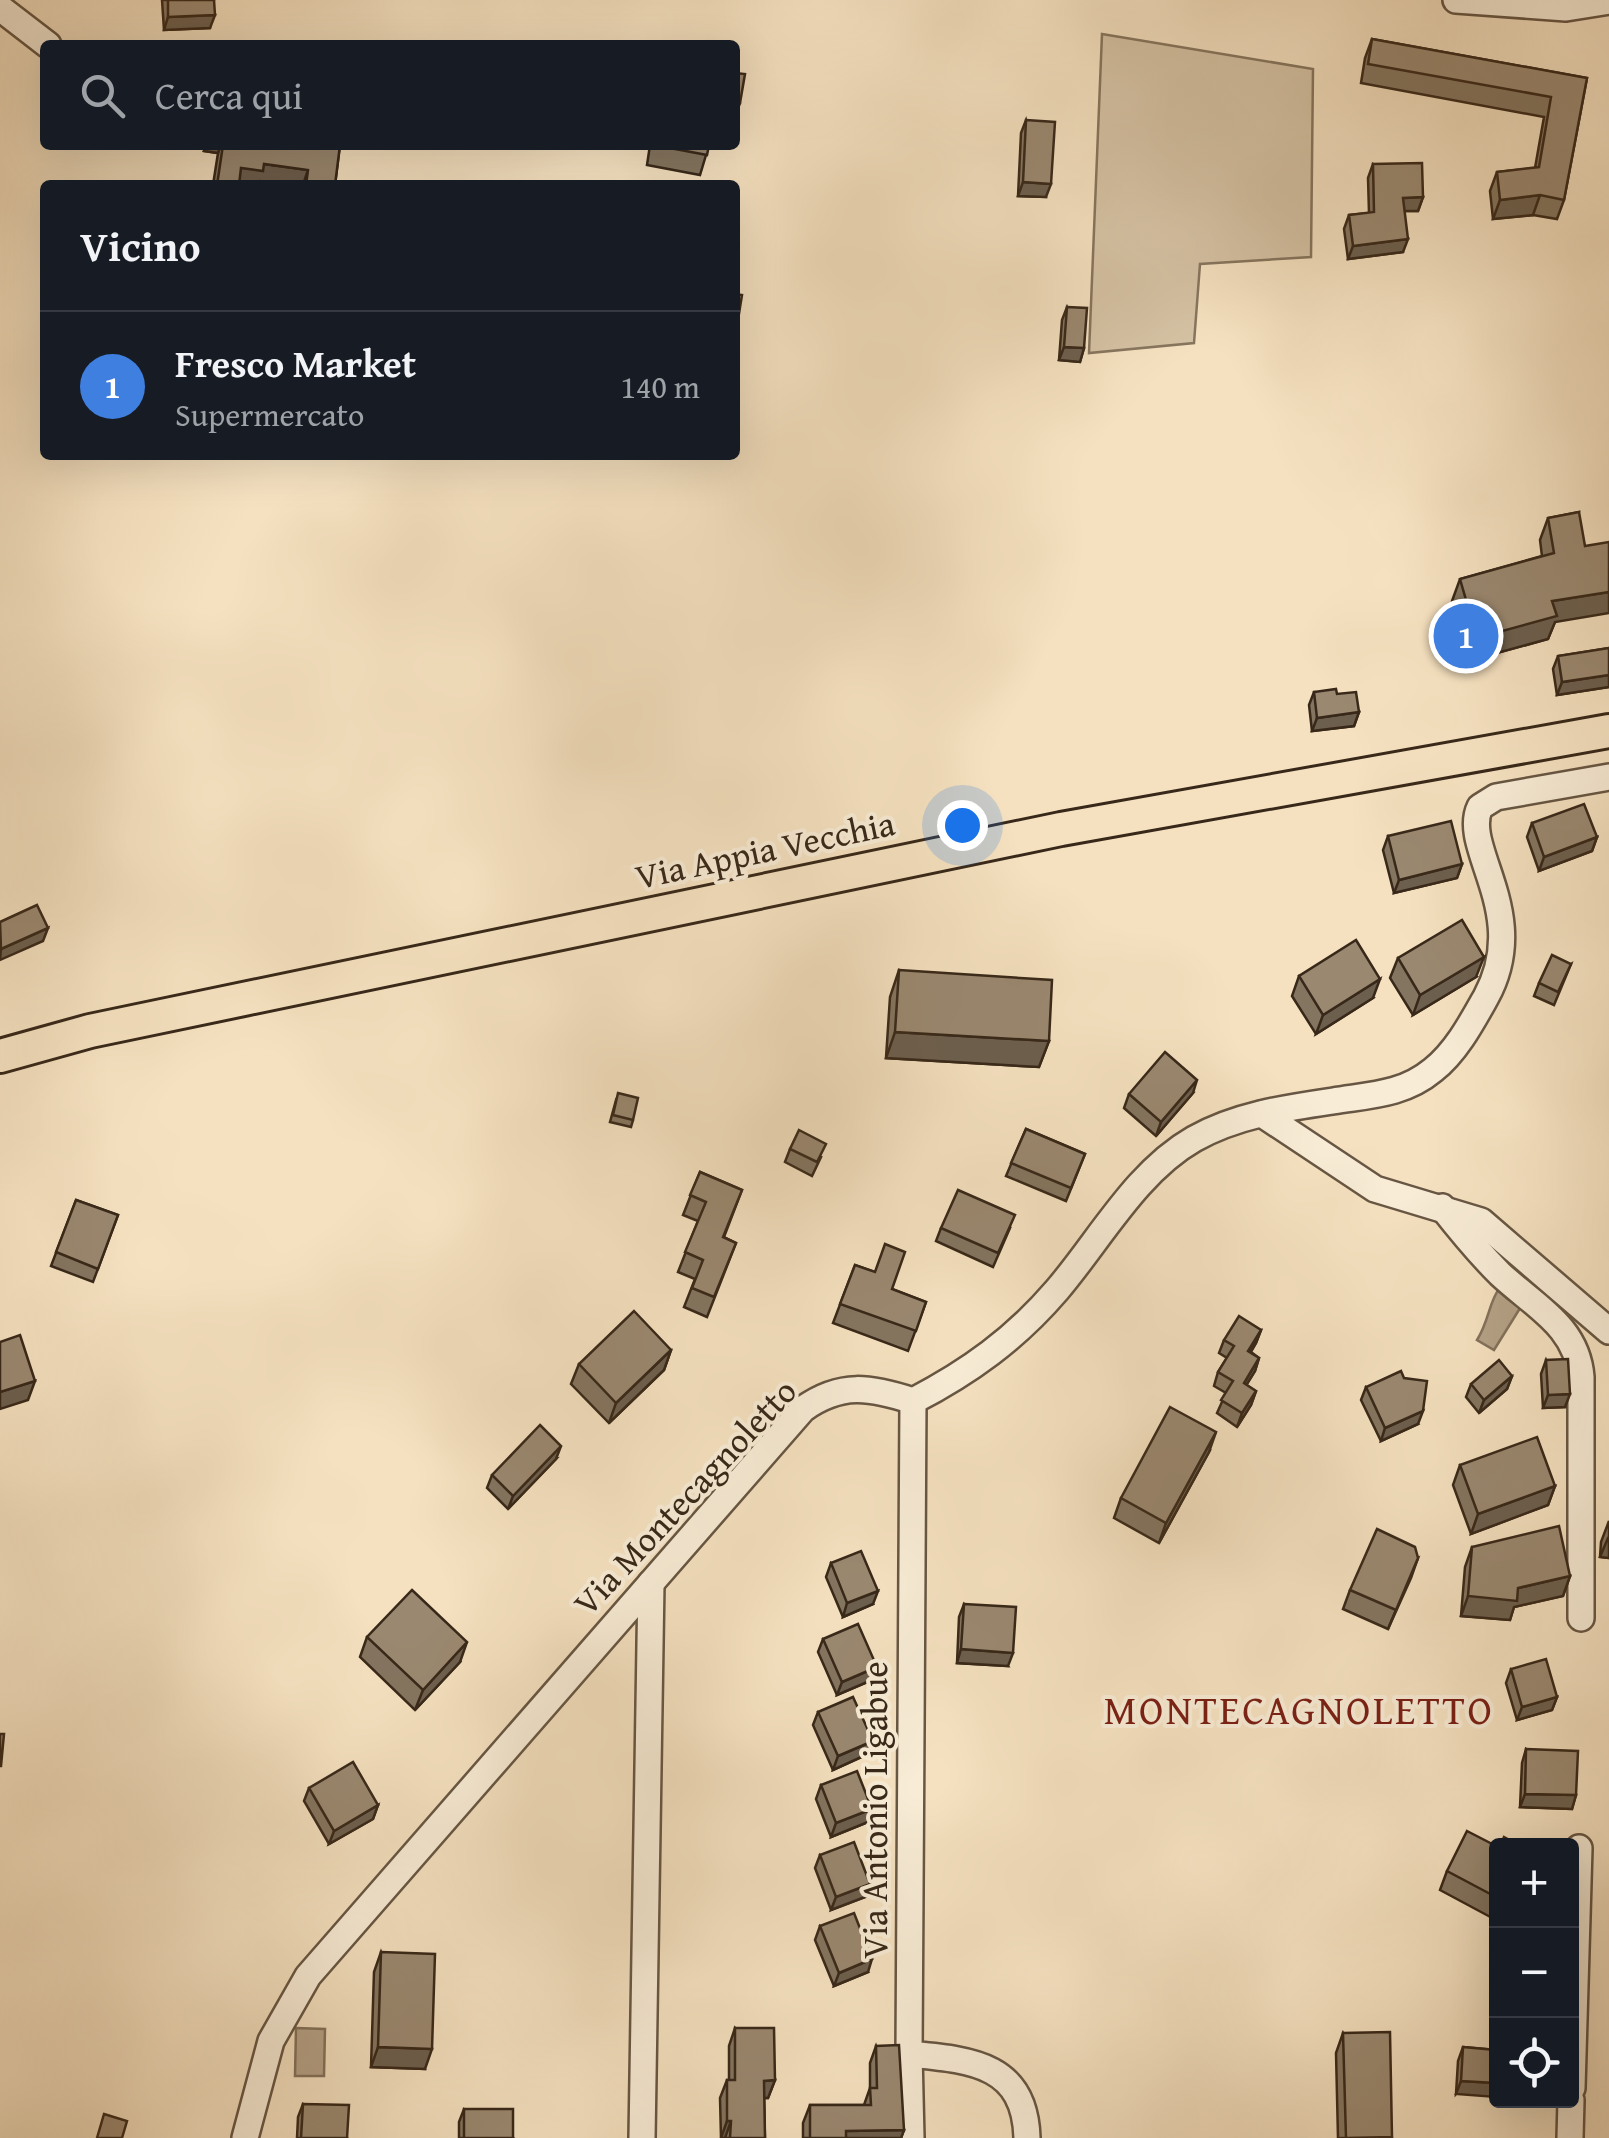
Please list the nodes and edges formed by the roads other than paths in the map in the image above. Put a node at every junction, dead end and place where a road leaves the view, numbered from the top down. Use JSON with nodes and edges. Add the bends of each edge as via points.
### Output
{"nodes":[{"id":1,"x":1456,"y":0,"type":"edge"},
{"id":2,"x":1609,"y":2,"type":"edge"},
{"id":3,"x":0,"y":8,"type":"edge"},
{"id":4,"x":42,"y":40,"type":"edge"},
{"id":5,"x":1609,"y":731,"type":"edge"},
{"id":6,"x":1609,"y":776,"type":"edge"},
{"id":7,"x":0,"y":1056,"type":"edge"},
{"id":8,"x":1262,"y":1114,"type":"junction"},
{"id":9,"x":1442,"y":1207,"type":"junction"},
{"id":10,"x":1609,"y":1331,"type":"edge"},
{"id":11,"x":913,"y":1401,"type":"junction"},
{"id":12,"x":651,"y":1583,"type":"junction"},
{"id":13,"x":1581,"y":1618,"type":"dead end"},
{"id":14,"x":1577,"y":1928,"type":"edge"},
{"id":15,"x":1574,"y":2018,"type":"edge"},
{"id":16,"x":909,"y":2054,"type":"junction"},
{"id":17,"x":1571,"y":2108,"type":"edge"},
{"id":18,"x":245,"y":2138,"type":"edge"},
{"id":19,"x":642,"y":2138,"type":"edge"},
{"id":20,"x":911,"y":2138,"type":"edge"},
{"id":21,"x":1027,"y":2138,"type":"edge"},
{"id":22,"x":1570,"y":2138,"type":"edge"}],
"edges":[{"from":1,"to":2,"type":"street","via":[[1566,8]]},
{"from":3,"to":4,"type":"street"},
{"from":5,"to":7,"type":"main road","name":"Via Appia Vecchia","via":[[1061,829],[110,1027]]},
{"from":6,"to":8,"type":"street","via":[[1496,798],[1477,812],[1477,834],[1502,909],[1503,947],[1485,999],[1435,1069],[1397,1090]]},
{"from":8,"to":9,"type":"street","via":[[1375,1189]]},
{"from":8,"to":11,"type":"street","via":[[1199,1136],[1169,1158],[1027,1322],[970,1370]]},
{"from":9,"to":10,"type":"street","via":[[1490,1226]]},
{"from":9,"to":13,"type":"street","via":[[1575,1346],[1581,1377]]},
{"from":11,"to":12,"type":"street","name":"Via Montecagnoletto","via":[[854,1386],[802,1409]]},
{"from":11,"to":16,"type":"street","name":"Via Antonio Ligabue"},
{"from":12,"to":18,"type":"street","name":"Via Montecagnoletto","via":[[308,1976],[271,2041]]},
{"from":12,"to":19,"type":"street"},
{"from":14,"to":15,"type":"street"},
{"from":16,"to":20,"type":"street","name":"Via Antonio Ligabue"},
{"from":16,"to":21,"type":"street","via":[[1000,2075],[1020,2102]]},
{"from":17,"to":22,"type":"street"}]}
